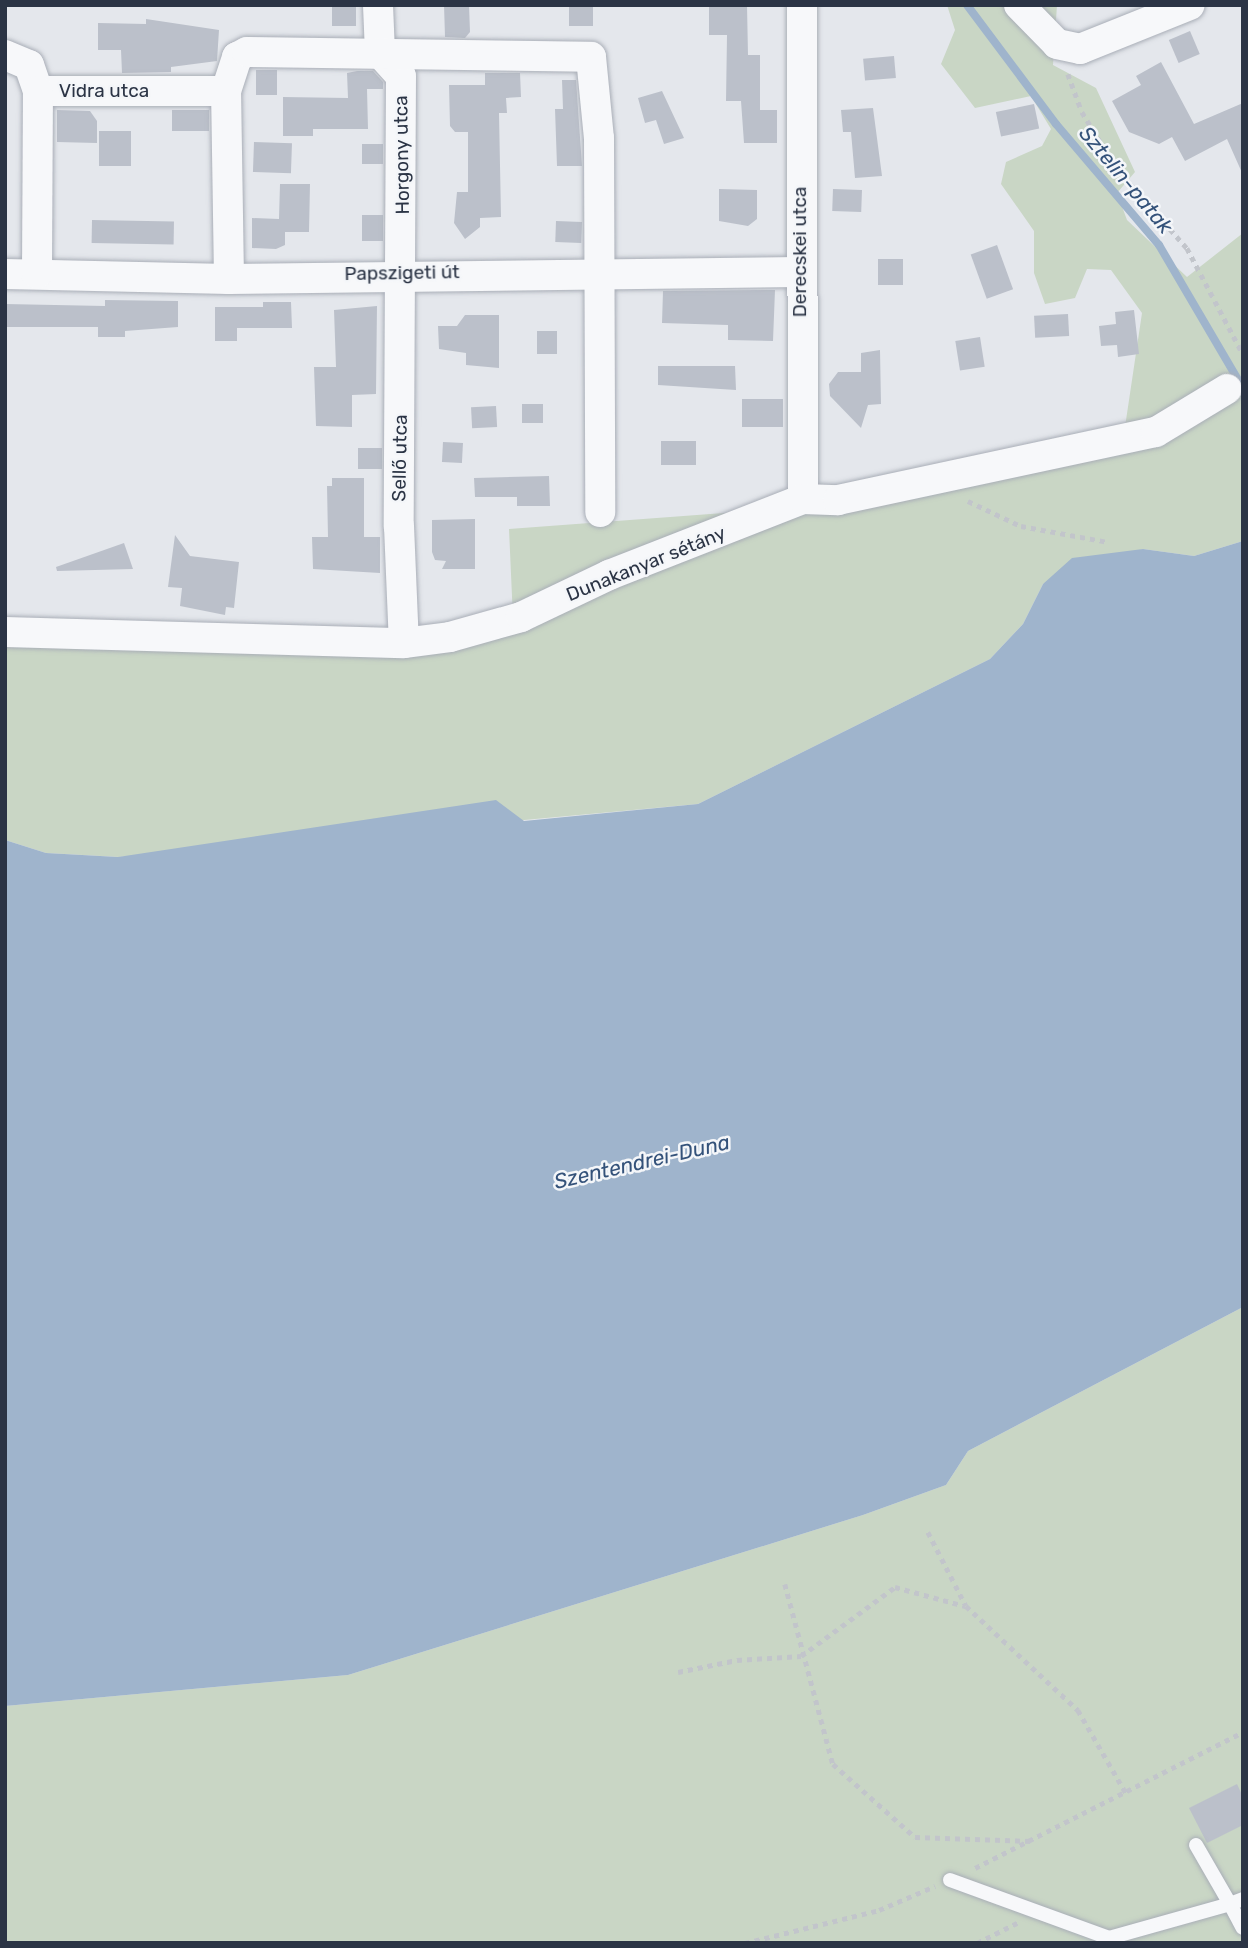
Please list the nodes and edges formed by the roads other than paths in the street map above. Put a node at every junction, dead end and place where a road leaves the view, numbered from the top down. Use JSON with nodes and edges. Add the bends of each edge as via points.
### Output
{"nodes":[{"id":1,"x":378,"y":5,"type":"edge"},
{"id":2,"x":802,"y":5,"type":"edge"},
{"id":3,"x":1019,"y":5,"type":"edge"},
{"id":4,"x":1190,"y":5,"type":"edge"},
{"id":5,"x":380,"y":53,"type":"junction"},
{"id":6,"x":5,"y":55,"type":"edge"},
{"id":7,"x":38,"y":91,"type":"junction"},
{"id":8,"x":226,"y":92,"type":"junction"},
{"id":9,"x":598,"y":270,"type":"junction"},
{"id":10,"x":799,"y":272,"type":"junction"},
{"id":11,"x":404,"y":273,"type":"junction"},
{"id":12,"x":5,"y":274,"type":"edge"},
{"id":13,"x":37,"y":274,"type":"junction"},
{"id":14,"x":229,"y":279,"type":"junction"},
{"id":15,"x":1227,"y":389,"type":"dead end"},
{"id":16,"x":803,"y":499,"type":"junction"},
{"id":17,"x":600,"y":512,"type":"dead end"},
{"id":18,"x":5,"y":632,"type":"edge"},
{"id":19,"x":404,"y":643,"type":"junction"},
{"id":20,"x":1196,"y":1845,"type":"dead end"},
{"id":21,"x":950,"y":1880,"type":"road end"},
{"id":22,"x":1236,"y":1901,"type":"edge"},
{"id":23,"x":1243,"y":1928,"type":"edge"}],
"edges":[{"from":1,"to":5,"type":"street"},
{"from":2,"to":10,"type":"street","name":"Derecskei utca"},
{"from":3,"to":4,"type":"street","via":[[1057,44],[1080,49]]},
{"from":5,"to":8,"type":"street","via":[[247,52],[229,66]]},
{"from":5,"to":9,"type":"street","via":[[595,60]]},
{"from":5,"to":11,"type":"street","name":"Horgony utca","via":[[401,76]]},
{"from":6,"to":7,"type":"street","name":"Vidra utca","via":[[29,65]]},
{"from":7,"to":8,"type":"street","name":"Vidra utca"},
{"from":7,"to":13,"type":"street"},
{"from":8,"to":14,"type":"street"},
{"from":9,"to":10,"type":"street","name":"Papszigeti út"},
{"from":9,"to":11,"type":"street","name":"Papszigeti út"},
{"from":9,"to":17,"type":"street"},
{"from":10,"to":16,"type":"street","name":"Derecskei utca"},
{"from":11,"to":14,"type":"street","name":"Papszigeti út"},
{"from":11,"to":19,"type":"street","name":"Sellő utca","via":[[399,526]]},
{"from":12,"to":13,"type":"street","name":"Papszigeti út"},
{"from":13,"to":14,"type":"street","name":"Papszigeti út"},
{"from":15,"to":16,"type":"street","name":"Dunakanyar sétány","via":[[1156,432],[838,500]]},
{"from":16,"to":19,"type":"street","name":"Dunakanyar sétány","via":[[609,575],[521,617]]},
{"from":18,"to":19,"type":"street","name":"Dunakanyar sétány"},
{"from":20,"to":22,"type":"lane"},
{"from":21,"to":22,"type":"lane","via":[[1109,1938]]},
{"from":22,"to":23,"type":"lane"}]}
